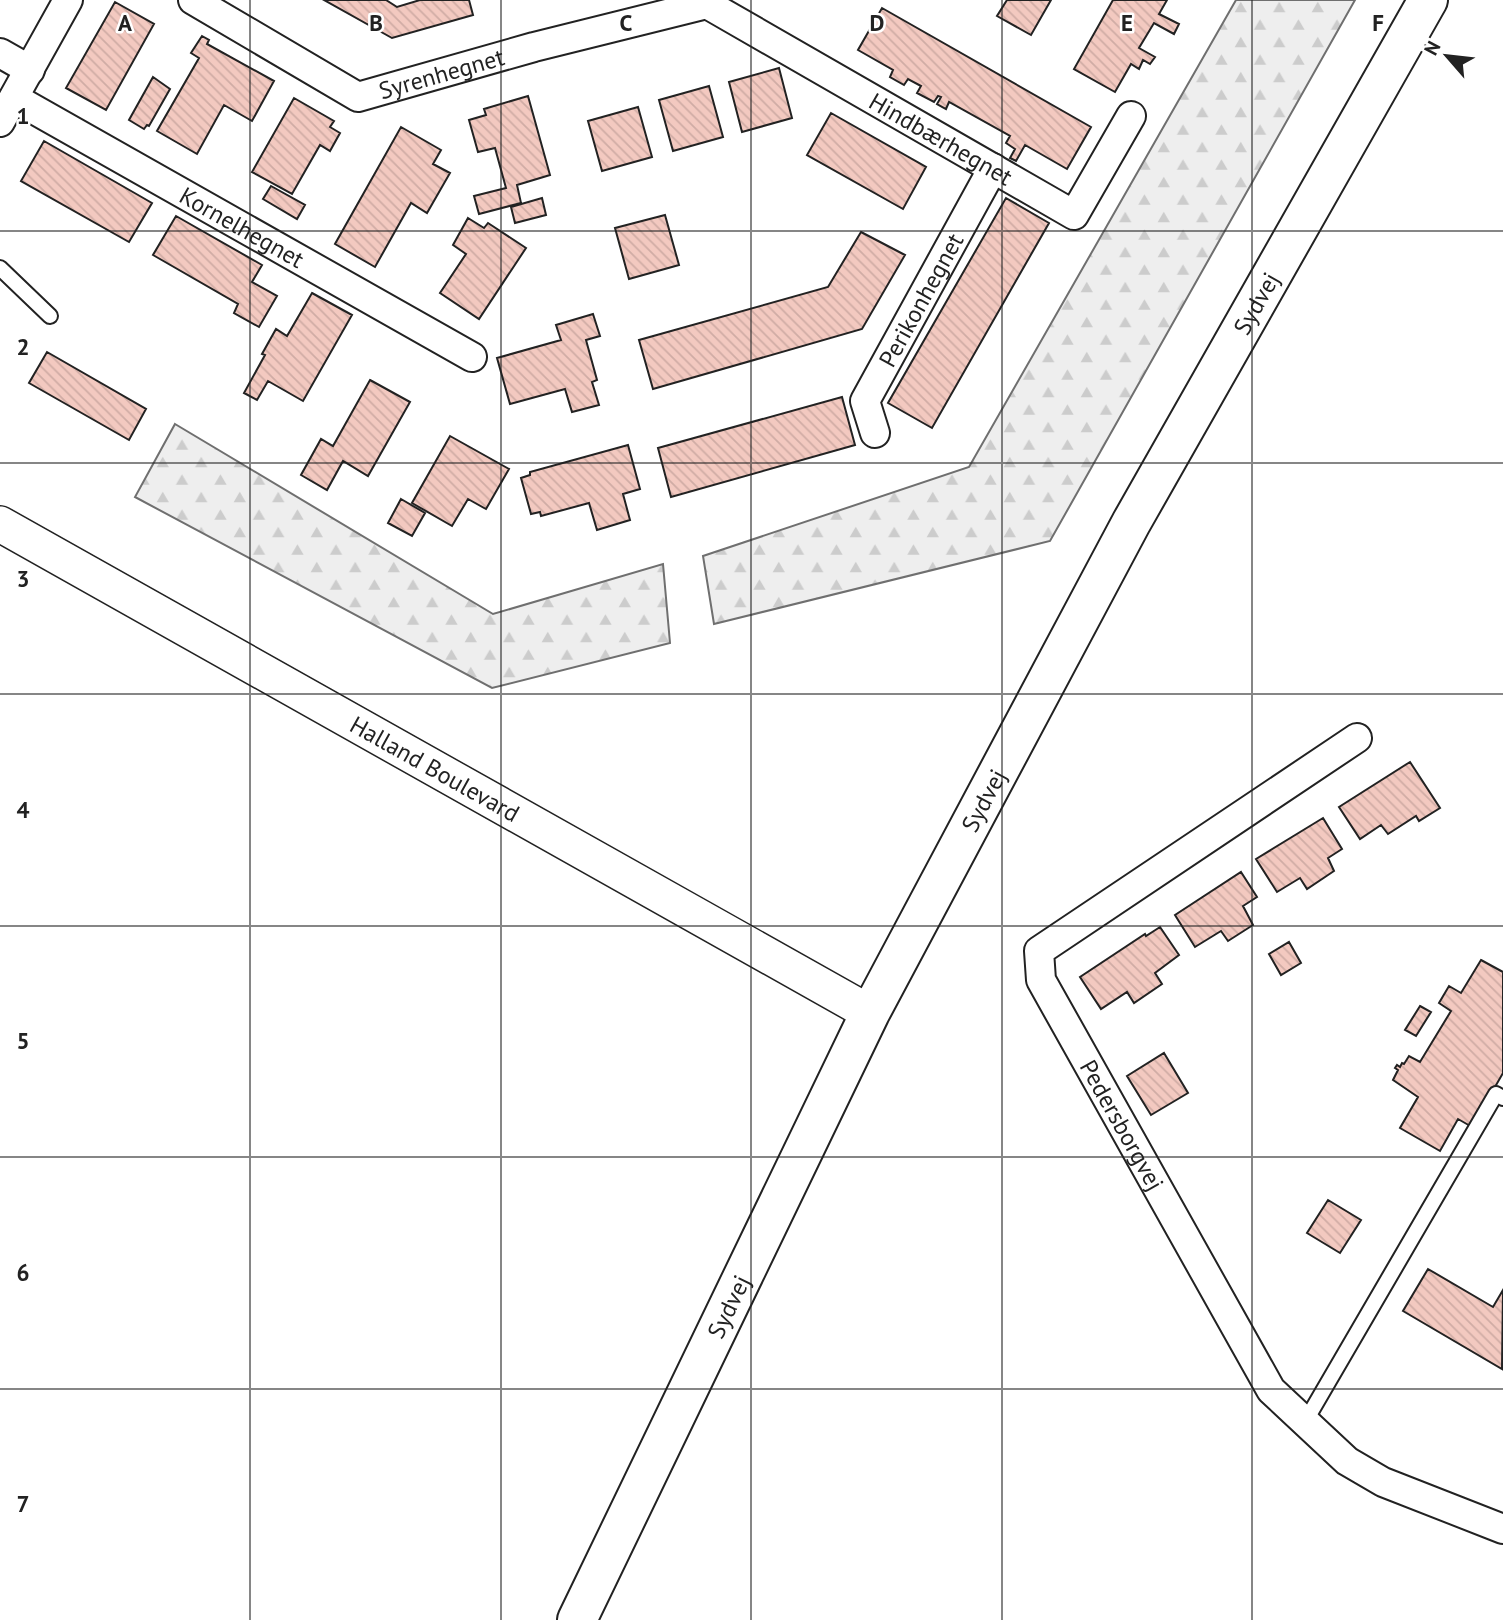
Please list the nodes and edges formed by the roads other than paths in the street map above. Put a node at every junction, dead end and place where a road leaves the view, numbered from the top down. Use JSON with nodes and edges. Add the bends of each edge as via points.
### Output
{"nodes":[{"id":1,"x":68,"y":0,"type":"edge"},
{"id":2,"x":1428,"y":0,"type":"edge"},
{"id":3,"x":708,"y":2,"type":"edge"},
{"id":4,"x":204,"y":3,"type":"edge"},
{"id":5,"x":0,"y":53,"type":"edge"},
{"id":6,"x":30,"y":70,"type":"junction"},
{"id":7,"x":7,"y":110,"type":"edge"},
{"id":8,"x":1131,"y":116,"type":"dead end"},
{"id":9,"x":993,"y":168,"type":"junction"},
{"id":10,"x":0,"y":268,"type":"edge"},
{"id":11,"x":50,"y":316,"type":"dead end"},
{"id":12,"x":472,"y":357,"type":"dead end"},
{"id":13,"x":875,"y":433,"type":"dead end"},
{"id":14,"x":0,"y":524,"type":"edge"},
{"id":15,"x":1357,"y":738,"type":"dead end"},
{"id":16,"x":870,"y":1013,"type":"junction"},
{"id":17,"x":1503,"y":1098,"type":"edge"},
{"id":18,"x":1305,"y":1422,"type":"junction"},
{"id":19,"x":1503,"y":1529,"type":"edge"},
{"id":20,"x":577,"y":1620,"type":"edge"}],
"edges":[{"from":1,"to":6,"type":"street"},
{"from":2,"to":16,"type":"main road","name":"Sydvej","via":[[1131,523]]},
{"from":3,"to":4,"type":"street","name":"Syrenhegnet","via":[[358,97]]},
{"from":3,"to":9,"type":"street","name":"Hindbærhegnet"},
{"from":5,"to":6,"type":"street"},
{"from":6,"to":7,"type":"street"},
{"from":7,"to":12,"type":"street","name":"Kornelhegnet"},
{"from":8,"to":9,"type":"street","name":"Hindbærhegnet","via":[[1074,215]]},
{"from":9,"to":13,"type":"street","name":"Perikonhegnet","via":[[865,401]]},
{"from":10,"to":11,"type":"lane"},
{"from":14,"to":16,"type":"street","name":"Halland Boulevard"},
{"from":15,"to":18,"type":"street","name":"Pedersborgvej","via":[[1039,951],[1041,980],[1271,1390]]},
{"from":16,"to":20,"type":"main road","name":"Sydvej"},
{"from":17,"to":18,"type":"lane","via":[[1496,1094]]},
{"from":18,"to":19,"type":"street","name":"Pedersborgvej","via":[[1347,1461],[1382,1482]]}]}
